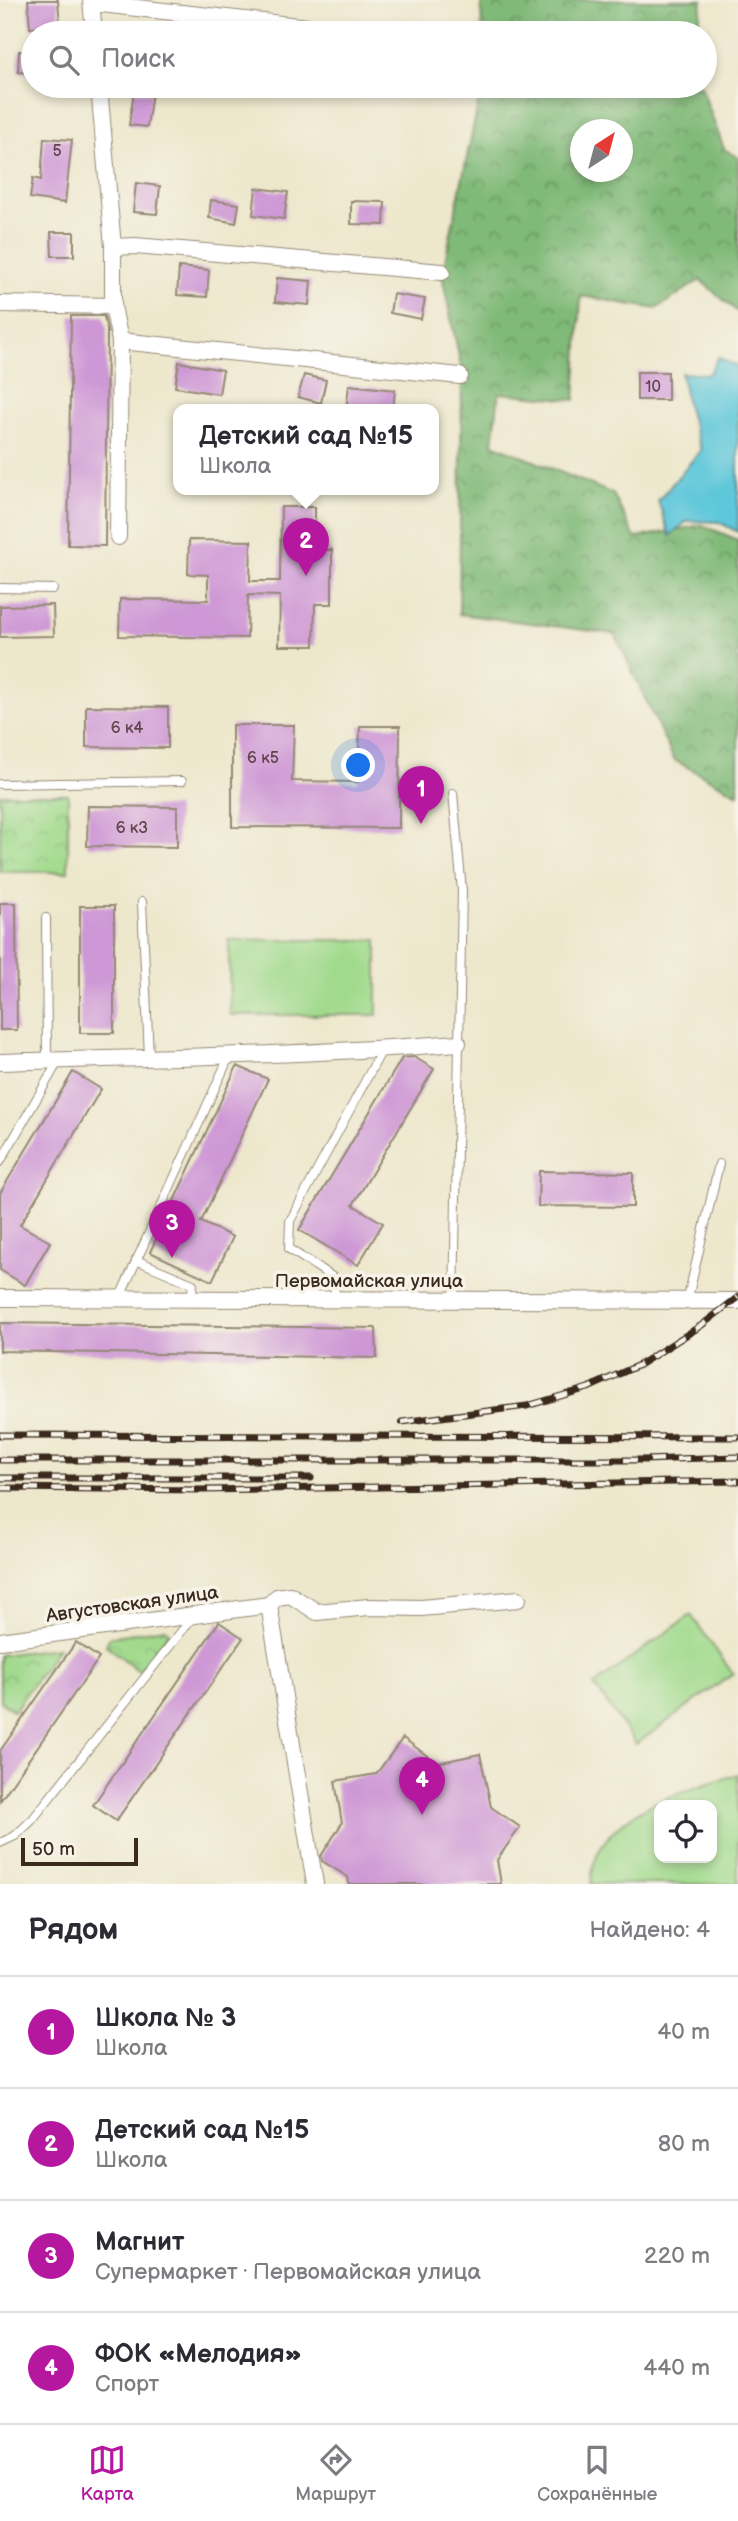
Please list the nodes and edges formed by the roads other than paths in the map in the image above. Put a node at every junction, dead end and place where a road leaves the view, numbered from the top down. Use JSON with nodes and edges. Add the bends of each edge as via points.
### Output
{"nodes":[{"id":1,"x":92,"y":1,"type":"edge"},
{"id":2,"x":93,"y":21,"type":"edge"},
{"id":3,"x":261,"y":21,"type":"edge"},
{"id":4,"x":100,"y":98,"type":"edge"},
{"id":5,"x":113,"y":247,"type":"junction"},
{"id":6,"x":442,"y":272,"type":"dead end"},
{"id":7,"x":0,"y":304,"type":"edge"},
{"id":8,"x":113,"y":306,"type":"junction"},
{"id":9,"x":120,"y":341,"type":"junction"},
{"id":10,"x":460,"y":376,"type":"dead end"},
{"id":11,"x":118,"y":537,"type":"dead end"},
{"id":12,"x":0,"y":588,"type":"edge"},
{"id":13,"x":53,"y":589,"type":"dead end"},
{"id":14,"x":181,"y":781,"type":"dead end"},
{"id":15,"x":0,"y":783,"type":"edge"},
{"id":16,"x":453,"y":793,"type":"dead end"},
{"id":17,"x":142,"y":902,"type":"dead end"},
{"id":18,"x":47,"y":918,"type":"dead end"},
{"id":19,"x":458,"y":1043,"type":"junction"},
{"id":20,"x":382,"y":1050,"type":"junction"},
{"id":21,"x":149,"y":1057,"type":"junction"},
{"id":22,"x":229,"y":1057,"type":"junction"},
{"id":23,"x":53,"y":1060,"type":"junction"},
{"id":24,"x":0,"y":1062,"type":"edge"},
{"id":25,"x":0,"y":1162,"type":"edge"},
{"id":26,"x":719,"y":1164,"type":"dead end"},
{"id":27,"x":136,"y":1260,"type":"junction"},
{"id":28,"x":0,"y":1298,"type":"edge"},
{"id":29,"x":119,"y":1299,"type":"junction"},
{"id":30,"x":191,"y":1300,"type":"junction"},
{"id":31,"x":335,"y":1300,"type":"junction"},
{"id":32,"x":738,"y":1301,"type":"edge"},
{"id":33,"x":454,"y":1302,"type":"junction"},
{"id":34,"x":687,"y":1302,"type":"junction"},
{"id":35,"x":518,"y":1599,"type":"dead end"},
{"id":36,"x":269,"y":1605,"type":"junction"},
{"id":37,"x":194,"y":1616,"type":"junction"},
{"id":38,"x":0,"y":1642,"type":"edge"},
{"id":39,"x":0,"y":1843,"type":"edge"},
{"id":40,"x":315,"y":1884,"type":"edge"}],
"edges":[{"from":1,"to":2,"type":"street"},
{"from":1,"to":3,"type":"street"},
{"from":4,"to":5,"type":"street"},
{"from":5,"to":6,"type":"street"},
{"from":5,"to":8,"type":"street"},
{"from":7,"to":8,"type":"street"},
{"from":8,"to":9,"type":"street"},
{"from":9,"to":10,"type":"street"},
{"from":9,"to":11,"type":"street"},
{"from":12,"to":13,"type":"lane"},
{"from":14,"to":15,"type":"lane"},
{"from":16,"to":19,"type":"lane","via":[[462,891]]},
{"from":17,"to":21,"type":"lane"},
{"from":18,"to":23,"type":"lane"},
{"from":19,"to":20,"type":"street"},
{"from":19,"to":33,"type":"lane"},
{"from":20,"to":22,"type":"street"},
{"from":20,"to":31,"type":"lane","via":[[290,1221],[289,1249],[334,1278]]},
{"from":21,"to":22,"type":"street"},
{"from":21,"to":23,"type":"street"},
{"from":22,"to":27,"type":"lane"},
{"from":23,"to":24,"type":"street"},
{"from":23,"to":25,"type":"lane"},
{"from":26,"to":34,"type":"lane"},
{"from":27,"to":29,"type":"lane"},
{"from":27,"to":30,"type":"lane","via":[[193,1284]]},
{"from":28,"to":29,"type":"street","name":"Первомайская улица"},
{"from":29,"to":30,"type":"street","name":"Первомайская улица"},
{"from":30,"to":31,"type":"street","name":"Первомайская улица"},
{"from":31,"to":33,"type":"street","name":"Первомайская улица"},
{"from":32,"to":34,"type":"street","name":"Первомайская улица"},
{"from":33,"to":34,"type":"street","name":"Первомайская улица"},
{"from":35,"to":36,"type":"street","name":"Августовская улица","via":[[317,1612],[290,1595]]},
{"from":36,"to":37,"type":"street","name":"Августовская улица"},
{"from":36,"to":40,"type":"street"},
{"from":37,"to":38,"type":"street","name":"Августовская улица"},
{"from":37,"to":39,"type":"lane","via":[[32,1821]]}]}
